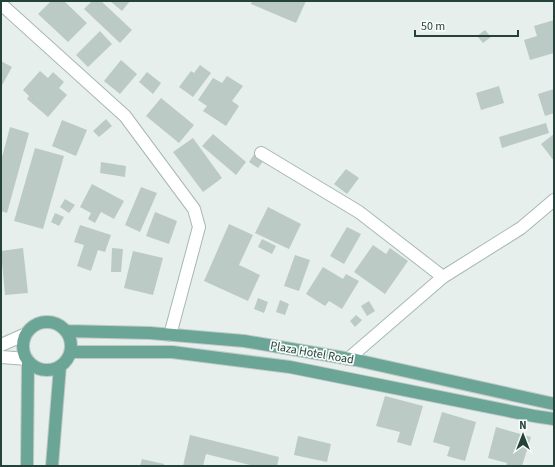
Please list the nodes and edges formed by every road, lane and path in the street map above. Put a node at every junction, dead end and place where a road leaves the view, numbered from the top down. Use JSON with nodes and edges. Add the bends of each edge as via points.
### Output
{"nodes":[{"id":1,"x":1,"y":4,"type":"edge"},
{"id":2,"x":261,"y":153,"type":"dead end"},
{"id":3,"x":554,"y":200,"type":"edge"},
{"id":4,"x":443,"y":277,"type":"junction"},
{"id":5,"x":66,"y":331,"type":"junction"},
{"id":6,"x":26,"y":334,"type":"junction"},
{"id":7,"x":170,"y":335,"type":"junction"},
{"id":8,"x":1,"y":345,"type":"edge"},
{"id":9,"x":71,"y":352,"type":"junction"},
{"id":10,"x":1,"y":357,"type":"edge"},
{"id":11,"x":348,"y":359,"type":"junction"},
{"id":12,"x":28,"y":360,"type":"junction"},
{"id":13,"x":60,"y":366,"type":"junction"},
{"id":14,"x":554,"y":404,"type":"edge"},
{"id":15,"x":554,"y":418,"type":"edge"},
{"id":16,"x":27,"y":466,"type":"edge"},
{"id":17,"x":52,"y":466,"type":"edge"}],
"edges":[{"from":1,"to":7,"type":"street","via":[[125,116],[194,209],[199,227]]},
{"from":2,"to":4,"type":"street","via":[[359,212]]},
{"from":3,"to":4,"type":"street","via":[[521,228]]},
{"from":4,"to":11,"type":"street"},
{"from":5,"to":6,"type":"main road","via":[[57,324],[45,322],[34,326]]},
{"from":5,"to":7,"type":"main road","name":"Plaza Hotel Road"},
{"from":5,"to":9,"type":"main road","via":[[71,341]]},
{"from":6,"to":8,"type":"street"},
{"from":6,"to":12,"type":"main road","via":[[23,349]]},
{"from":7,"to":11,"type":"main road","name":"Plaza Hotel Road","via":[[244,341]]},
{"from":9,"to":13,"type":"main road"},
{"from":9,"to":15,"type":"main road","name":"Plaza Hotel Road","via":[[172,352],[290,367]]},
{"from":10,"to":12,"type":"street"},
{"from":11,"to":14,"type":"main road","name":"Plaza Hotel Road"},
{"from":12,"to":13,"type":"main road","via":[[43,370],[52,370]]},
{"from":12,"to":16,"type":"main road"},
{"from":13,"to":17,"type":"main road"}]}
